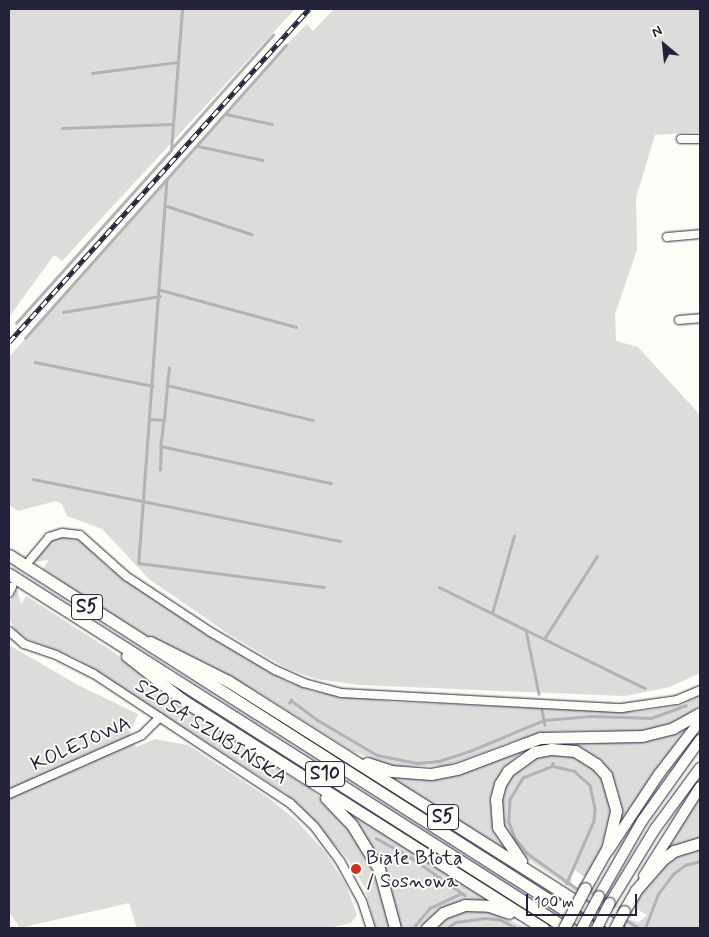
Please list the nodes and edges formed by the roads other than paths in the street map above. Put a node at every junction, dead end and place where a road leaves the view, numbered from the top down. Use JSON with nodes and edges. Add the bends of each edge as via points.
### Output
{"nodes":[{"id":1,"x":680,"y":139,"type":"dead end"},
{"id":2,"x":700,"y":139,"type":"edge"},
{"id":3,"x":700,"y":234,"type":"edge"},
{"id":4,"x":667,"y":237,"type":"dead end"},
{"id":5,"x":700,"y":318,"type":"edge"},
{"id":6,"x":680,"y":320,"type":"dead end"},
{"id":7,"x":9,"y":556,"type":"edge"},
{"id":8,"x":30,"y":560,"type":"dead end"},
{"id":9,"x":9,"y":574,"type":"edge"},
{"id":10,"x":83,"y":621,"type":"junction"},
{"id":11,"x":9,"y":632,"type":"edge"},
{"id":12,"x":129,"y":635,"type":"junction"},
{"id":13,"x":700,"y":690,"type":"edge"},
{"id":14,"x":700,"y":713,"type":"edge"},
{"id":15,"x":160,"y":717,"type":"junction"},
{"id":16,"x":700,"y":721,"type":"edge"},
{"id":17,"x":700,"y":740,"type":"edge"},
{"id":18,"x":345,"y":754,"type":"junction"},
{"id":19,"x":700,"y":768,"type":"edge"},
{"id":20,"x":304,"y":779,"type":"junction"},
{"id":21,"x":700,"y":787,"type":"edge"},
{"id":22,"x":9,"y":794,"type":"edge"},
{"id":23,"x":700,"y":843,"type":"edge"},
{"id":24,"x":596,"y":869,"type":"junction"},
{"id":25,"x":541,"y":879,"type":"junction"},
{"id":26,"x":636,"y":890,"type":"junction"},
{"id":27,"x":539,"y":926,"type":"edge"},
{"id":28,"x":368,"y":928,"type":"edge"},
{"id":29,"x":395,"y":928,"type":"edge"},
{"id":30,"x":427,"y":928,"type":"edge"},
{"id":31,"x":565,"y":928,"type":"edge"},
{"id":32,"x":582,"y":928,"type":"edge"},
{"id":33,"x":593,"y":928,"type":"edge"},
{"id":34,"x":597,"y":928,"type":"edge"},
{"id":35,"x":617,"y":928,"type":"edge"}],
"edges":[{"from":1,"to":2,"type":"street"},
{"from":3,"to":4,"type":"street"},
{"from":5,"to":6,"type":"street"},
{"from":7,"to":12,"type":"highway","number":"S5"},
{"from":8,"to":13,"type":"street","via":[[49,537],[62,533],[80,535],[126,576],[209,631],[275,670],[304,683],[341,693],[622,708],[677,700]]},
{"from":9,"to":10,"type":"highway","number":"S5"},
{"from":10,"to":20,"type":"highway","number":"S5","via":[[184,700]]},
{"from":10,"to":31,"type":"highway","number":"S10"},
{"from":11,"to":15,"type":"street","name":"SZOSA SZUBIŃSKA","via":[[24,644],[80,666]]},
{"from":12,"to":18,"type":"highway","number":"S5","via":[[161,646],[228,681]]},
{"from":12,"to":33,"type":"highway","number":"S10"},
{"from":14,"to":18,"type":"highway","via":[[658,733],[540,738],[457,769],[431,774],[391,771]]},
{"from":15,"to":22,"type":"street","name":"KOLEJOWA","via":[[142,736]]},
{"from":15,"to":28,"type":"street","name":"SZOSA SZUBIŃSKA","via":[[273,790],[314,826],[350,878]]},
{"from":16,"to":24,"type":"main road","via":[[659,774]]},
{"from":17,"to":32,"type":"main road","bridge":true,"via":[[642,821]]},
{"from":18,"to":25,"type":"highway","number":"S5"},
{"from":19,"to":34,"type":"main road","bridge":true,"via":[[655,829]]},
{"from":20,"to":27,"type":"highway"},
{"from":20,"to":29,"type":"highway","number":"S5","via":[[341,812],[368,849],[385,884]]},
{"from":21,"to":26,"type":"main road"},
{"from":23,"to":26,"type":"highway","number":"S5","via":[[674,851]]},
{"from":24,"to":25,"type":"highway","via":[[614,826],[616,811],[611,785],[606,775],[587,758],[575,751],[550,749],[534,752],[508,771],[496,798],[495,816],[503,839],[514,855]]},
{"from":24,"to":31,"type":"highway","bridge":true},
{"from":25,"to":35,"type":"highway","number":"S5"},
{"from":26,"to":35,"type":"highway","number":"S5","bridge":true},
{"from":27,"to":30,"type":"highway","via":[[489,906],[465,905],[443,913]]}]}
